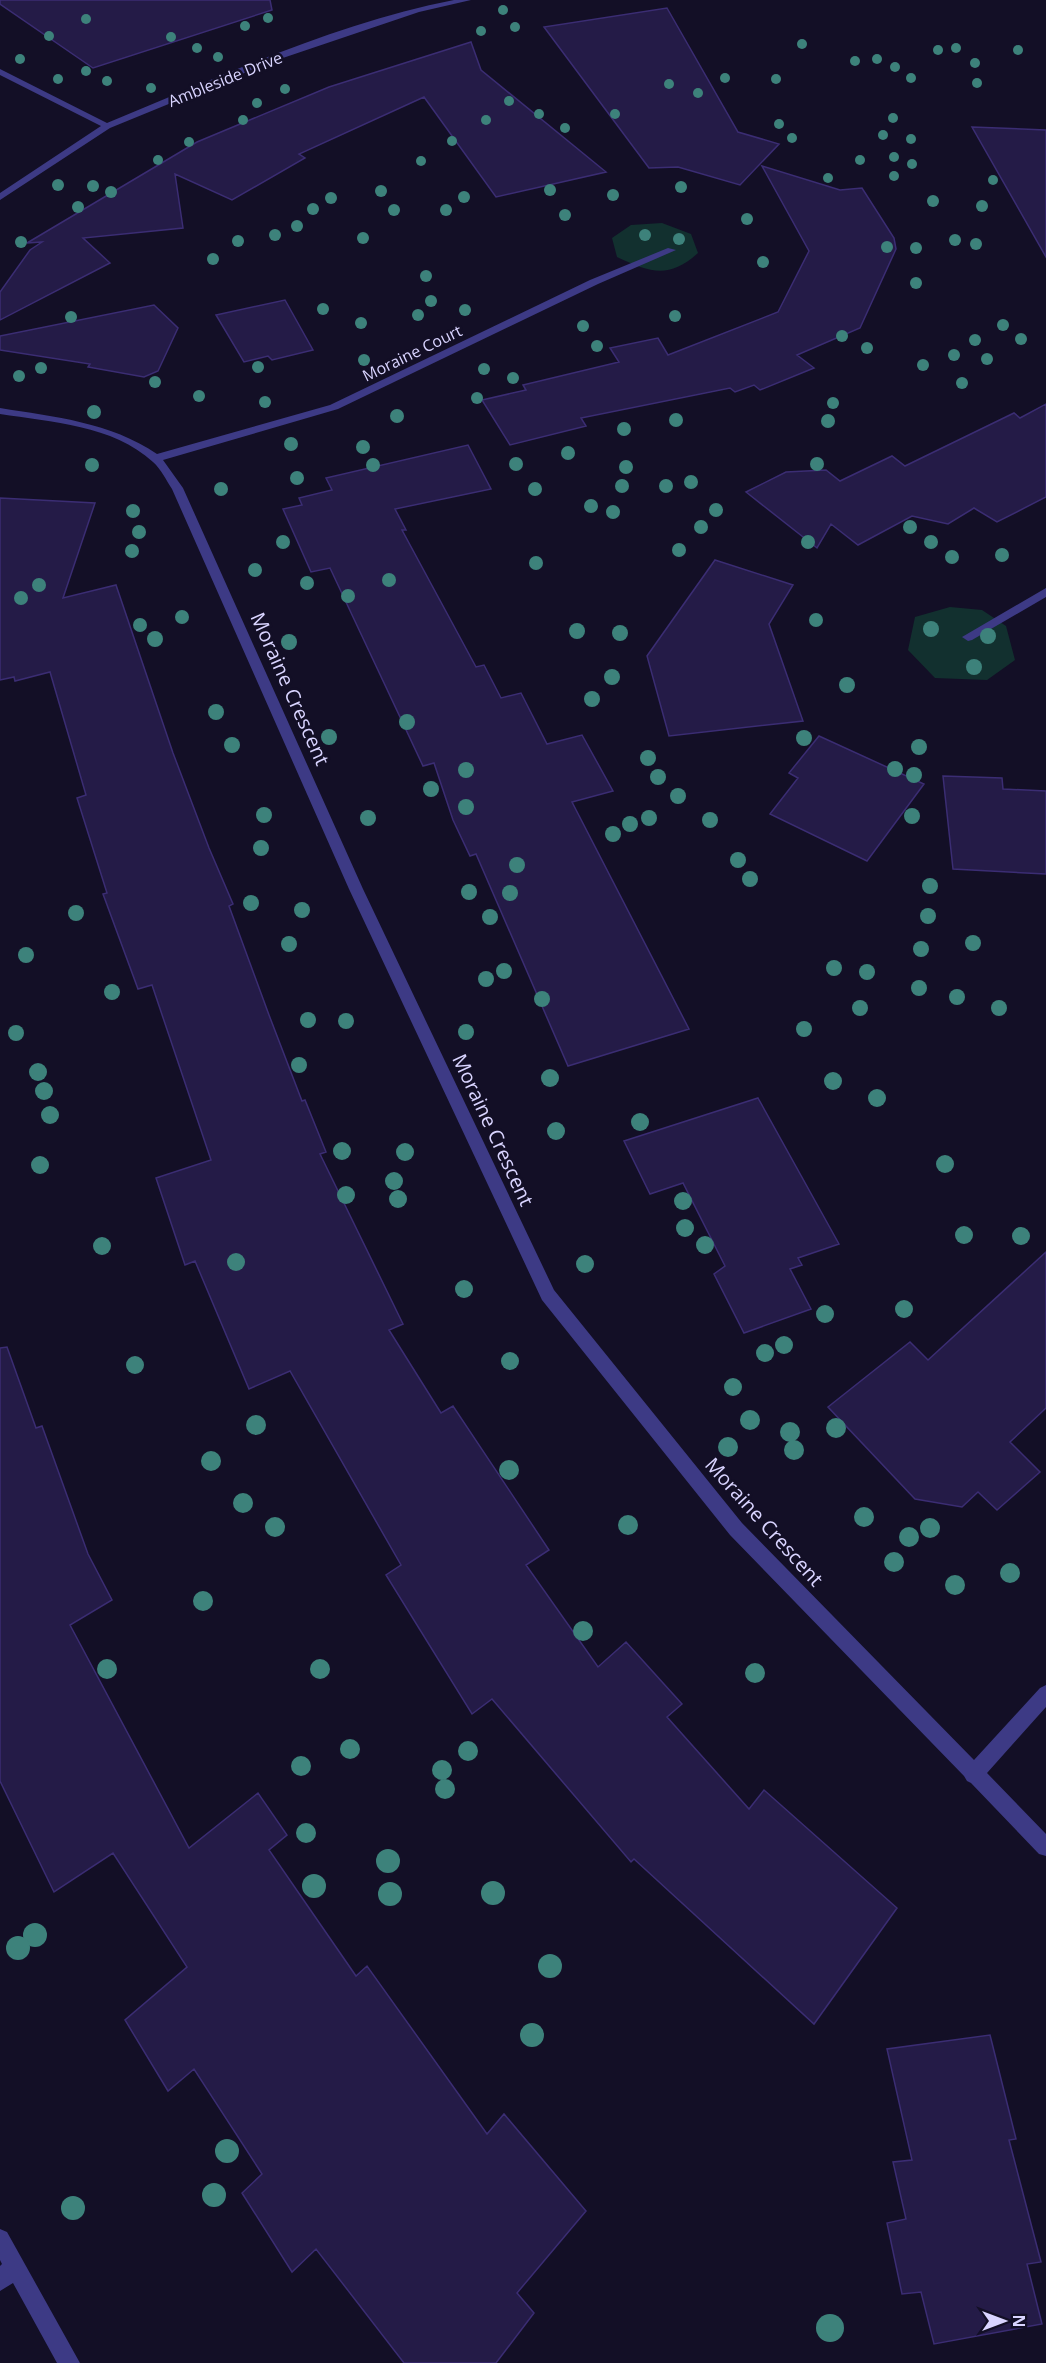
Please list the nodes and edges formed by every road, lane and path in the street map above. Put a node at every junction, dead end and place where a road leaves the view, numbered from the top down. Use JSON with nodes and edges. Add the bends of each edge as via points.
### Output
{"nodes":[{"id":1,"x":467,"y":0,"type":"edge"},
{"id":2,"x":0,"y":72,"type":"edge"},
{"id":3,"x":107,"y":126,"type":"junction"},
{"id":4,"x":0,"y":197,"type":"edge"},
{"id":5,"x":671,"y":250,"type":"dead end"},
{"id":6,"x":0,"y":411,"type":"edge"},
{"id":7,"x":156,"y":458,"type":"junction"},
{"id":8,"x":1046,"y":592,"type":"edge"},
{"id":9,"x":968,"y":637,"type":"dead end"},
{"id":10,"x":1046,"y":1694,"type":"edge"},
{"id":11,"x":973,"y":1775,"type":"junction"},
{"id":12,"x":1046,"y":1847,"type":"edge"},
{"id":13,"x":0,"y":2239,"type":"edge"},
{"id":14,"x":7,"y":2273,"type":"edge"},
{"id":15,"x":69,"y":2363,"type":"edge"}],
"edges":[{"from":1,"to":3,"type":"street","name":"Ambleside Drive","via":[[417,10],[268,60]]},
{"from":2,"to":3,"type":"street"},
{"from":3,"to":4,"type":"street","name":"Ambleside Drive"},
{"from":5,"to":7,"type":"street","name":"Moraine Court","via":[[594,282],[334,407]]},
{"from":6,"to":7,"type":"street","name":"Moraine Crescent","via":[[88,426],[125,440]]},
{"from":7,"to":11,"type":"street","name":"Moraine Crescent","via":[[177,488],[356,889],[548,1295],[736,1528]]},
{"from":8,"to":9,"type":"street"},
{"from":10,"to":11,"type":"street"},
{"from":11,"to":12,"type":"street","name":"Moraine Crescent"},
{"from":13,"to":14,"type":"street"},
{"from":14,"to":15,"type":"street"}]}
